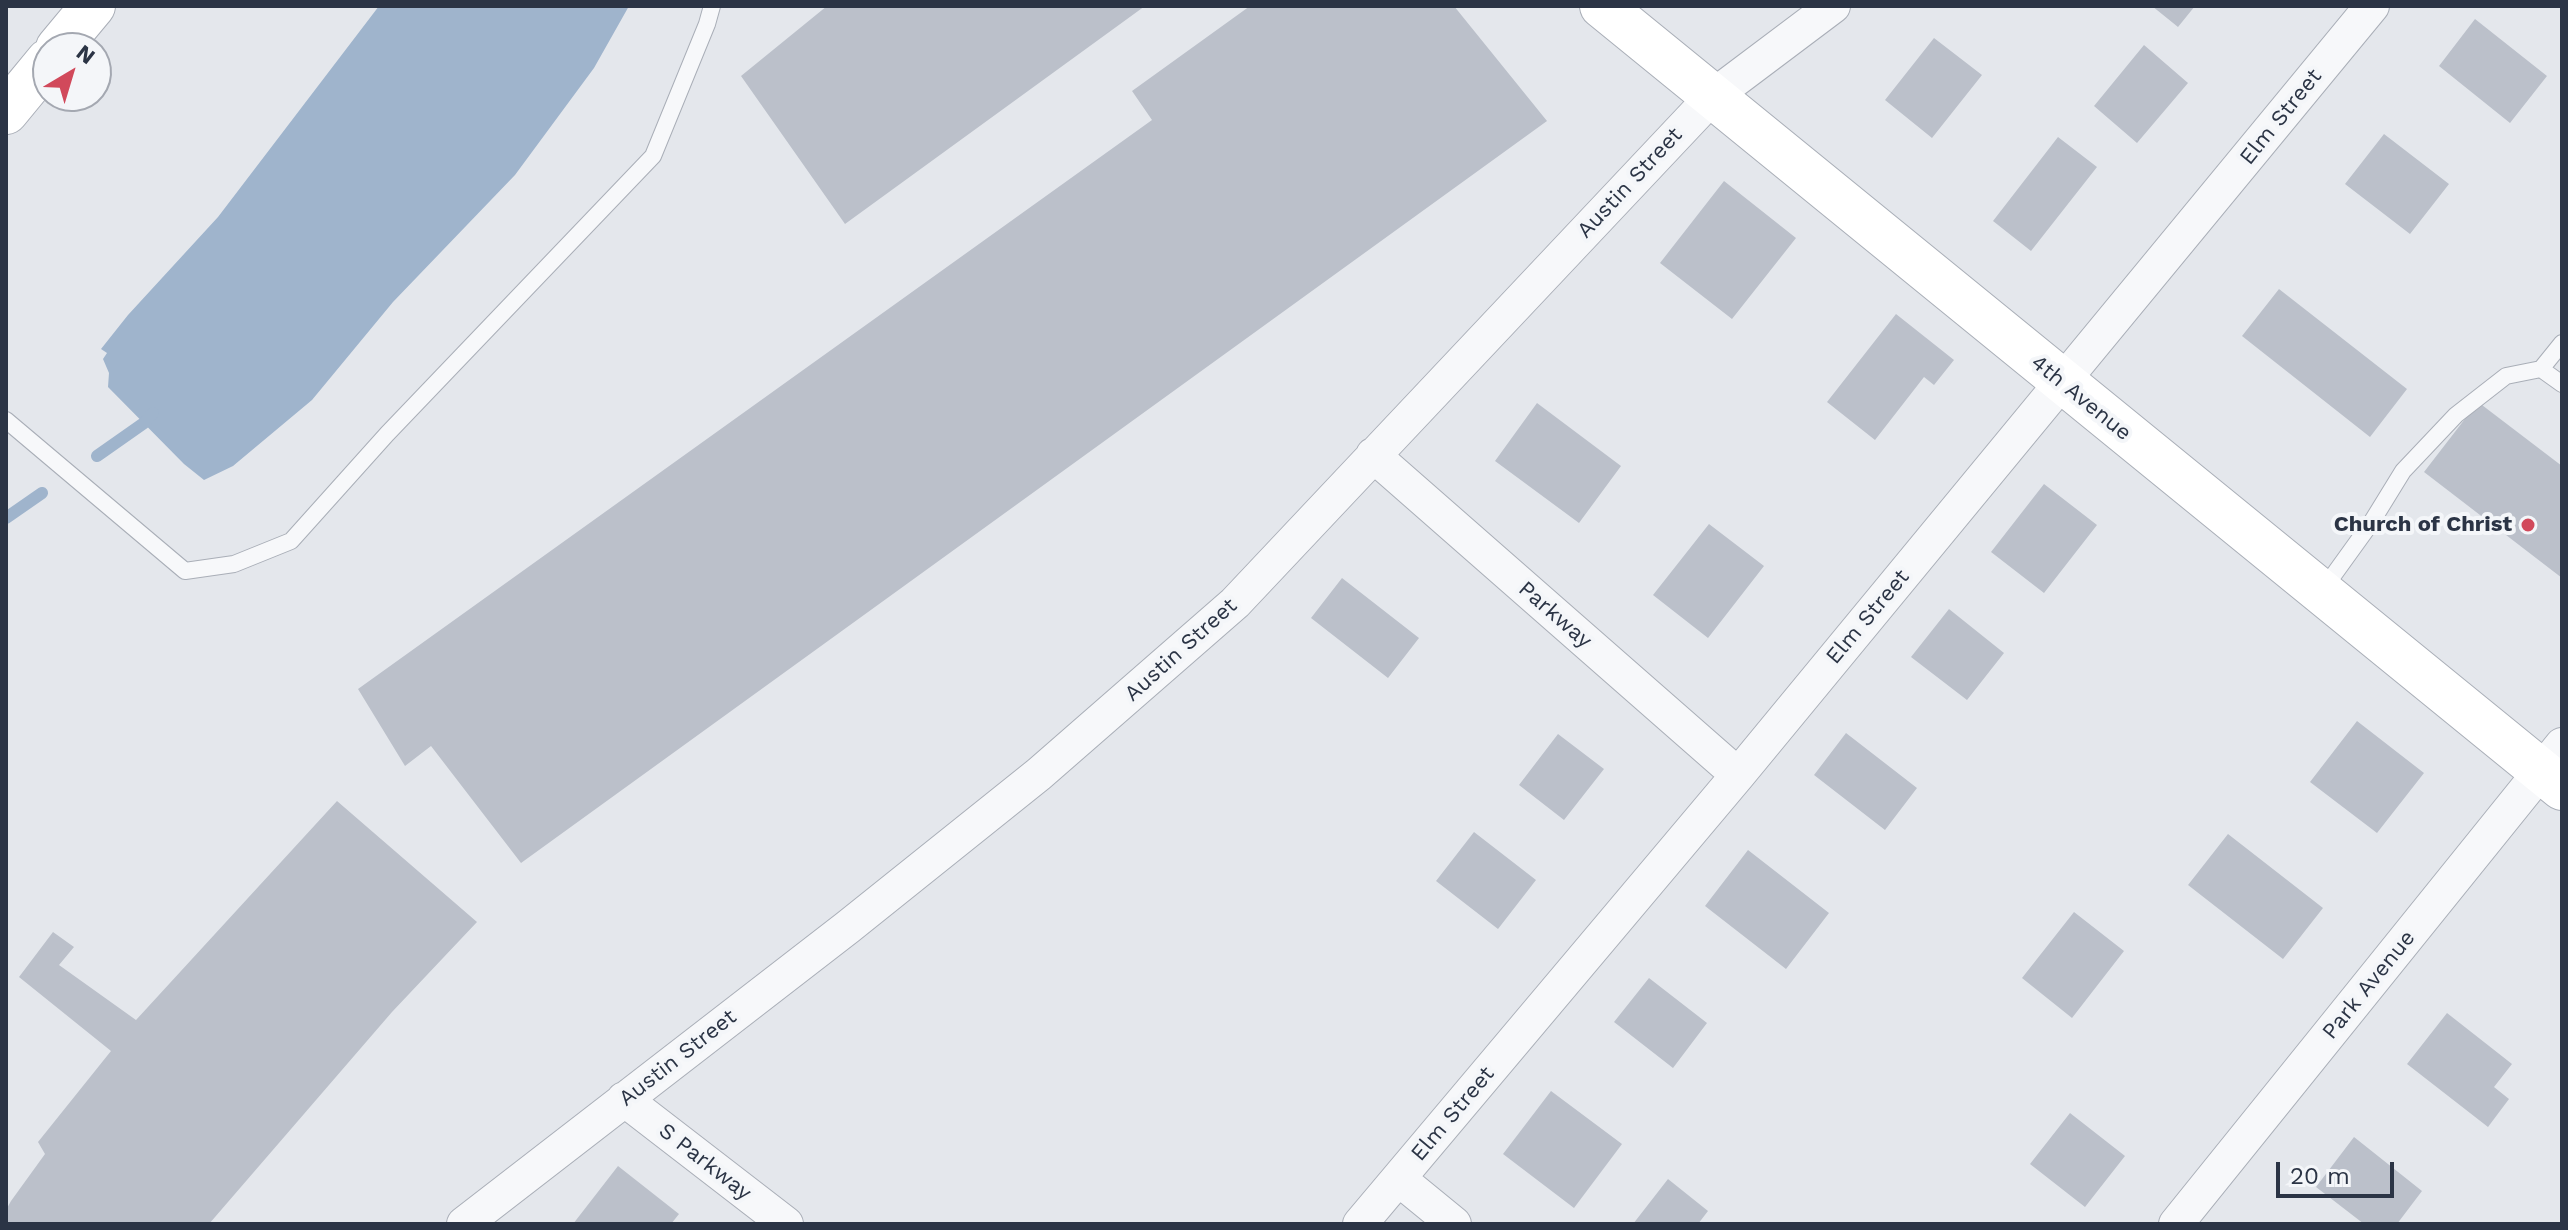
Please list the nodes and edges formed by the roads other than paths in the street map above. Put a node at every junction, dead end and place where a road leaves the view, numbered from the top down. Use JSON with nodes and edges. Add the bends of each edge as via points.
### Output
{"nodes":[{"id":1,"x":93,"y":6,"type":"edge"},
{"id":2,"x":712,"y":6,"type":"edge"},
{"id":3,"x":1602,"y":6,"type":"edge"},
{"id":4,"x":1833,"y":6,"type":"edge"},
{"id":5,"x":2372,"y":6,"type":"edge"},
{"id":6,"x":71,"y":32,"type":"edge"},
{"id":7,"x":32,"y":80,"type":"edge"},
{"id":8,"x":1712,"y":97,"type":"junction"},
{"id":9,"x":6,"y":112,"type":"edge"},
{"id":10,"x":2562,"y":343,"type":"edge"},
{"id":11,"x":2541,"y":369,"type":"junction"},
{"id":12,"x":2062,"y":383,"type":"junction"},
{"id":13,"x":2562,"y":384,"type":"edge"},
{"id":14,"x":6,"y":420,"type":"edge"},
{"id":15,"x":1373,"y":455,"type":"junction"},
{"id":16,"x":2321,"y":593,"type":"junction"},
{"id":17,"x":2555,"y":768,"type":"edge"},
{"id":18,"x":1738,"y":775,"type":"junction"},
{"id":19,"x":624,"y":1099,"type":"junction"},
{"id":20,"x":1399,"y":1179,"type":"junction"},
{"id":21,"x":464,"y":1224,"type":"edge"},
{"id":22,"x":786,"y":1224,"type":"edge"},
{"id":23,"x":1360,"y":1224,"type":"edge"},
{"id":24,"x":1454,"y":1224,"type":"edge"},
{"id":25,"x":2176,"y":1224,"type":"edge"}],
"edges":[{"from":1,"to":6,"type":"street"},
{"from":2,"to":14,"type":"lane","via":[[653,156],[291,541],[234,564],[185,571]]},
{"from":3,"to":8,"type":"street","name":"4th Avenue"},
{"from":4,"to":8,"type":"street","name":"Austin Street"},
{"from":5,"to":12,"type":"street","name":"Elm Street"},
{"from":7,"to":9,"type":"street"},
{"from":8,"to":12,"type":"street","name":"4th Avenue"},
{"from":8,"to":15,"type":"street","name":"Austin Street"},
{"from":10,"to":11,"type":"lane"},
{"from":11,"to":13,"type":"lane"},
{"from":11,"to":16,"type":"lane","via":[[2506,376],[2456,415],[2403,471]]},
{"from":12,"to":16,"type":"street","name":"4th Avenue"},
{"from":12,"to":18,"type":"street","name":"Elm Street"},
{"from":15,"to":18,"type":"street","name":"Parkway"},
{"from":15,"to":19,"type":"street","name":"Austin Street","via":[[1235,603],[1039,774]]},
{"from":16,"to":17,"type":"street","name":"4th Avenue"},
{"from":17,"to":25,"type":"street","name":"Park Avenue"},
{"from":18,"to":20,"type":"street","name":"Elm Street"},
{"from":19,"to":21,"type":"street","name":"Austin Street"},
{"from":19,"to":22,"type":"street","name":"S Parkway"},
{"from":20,"to":23,"type":"street","name":"Elm Street"},
{"from":20,"to":24,"type":"street"}]}
